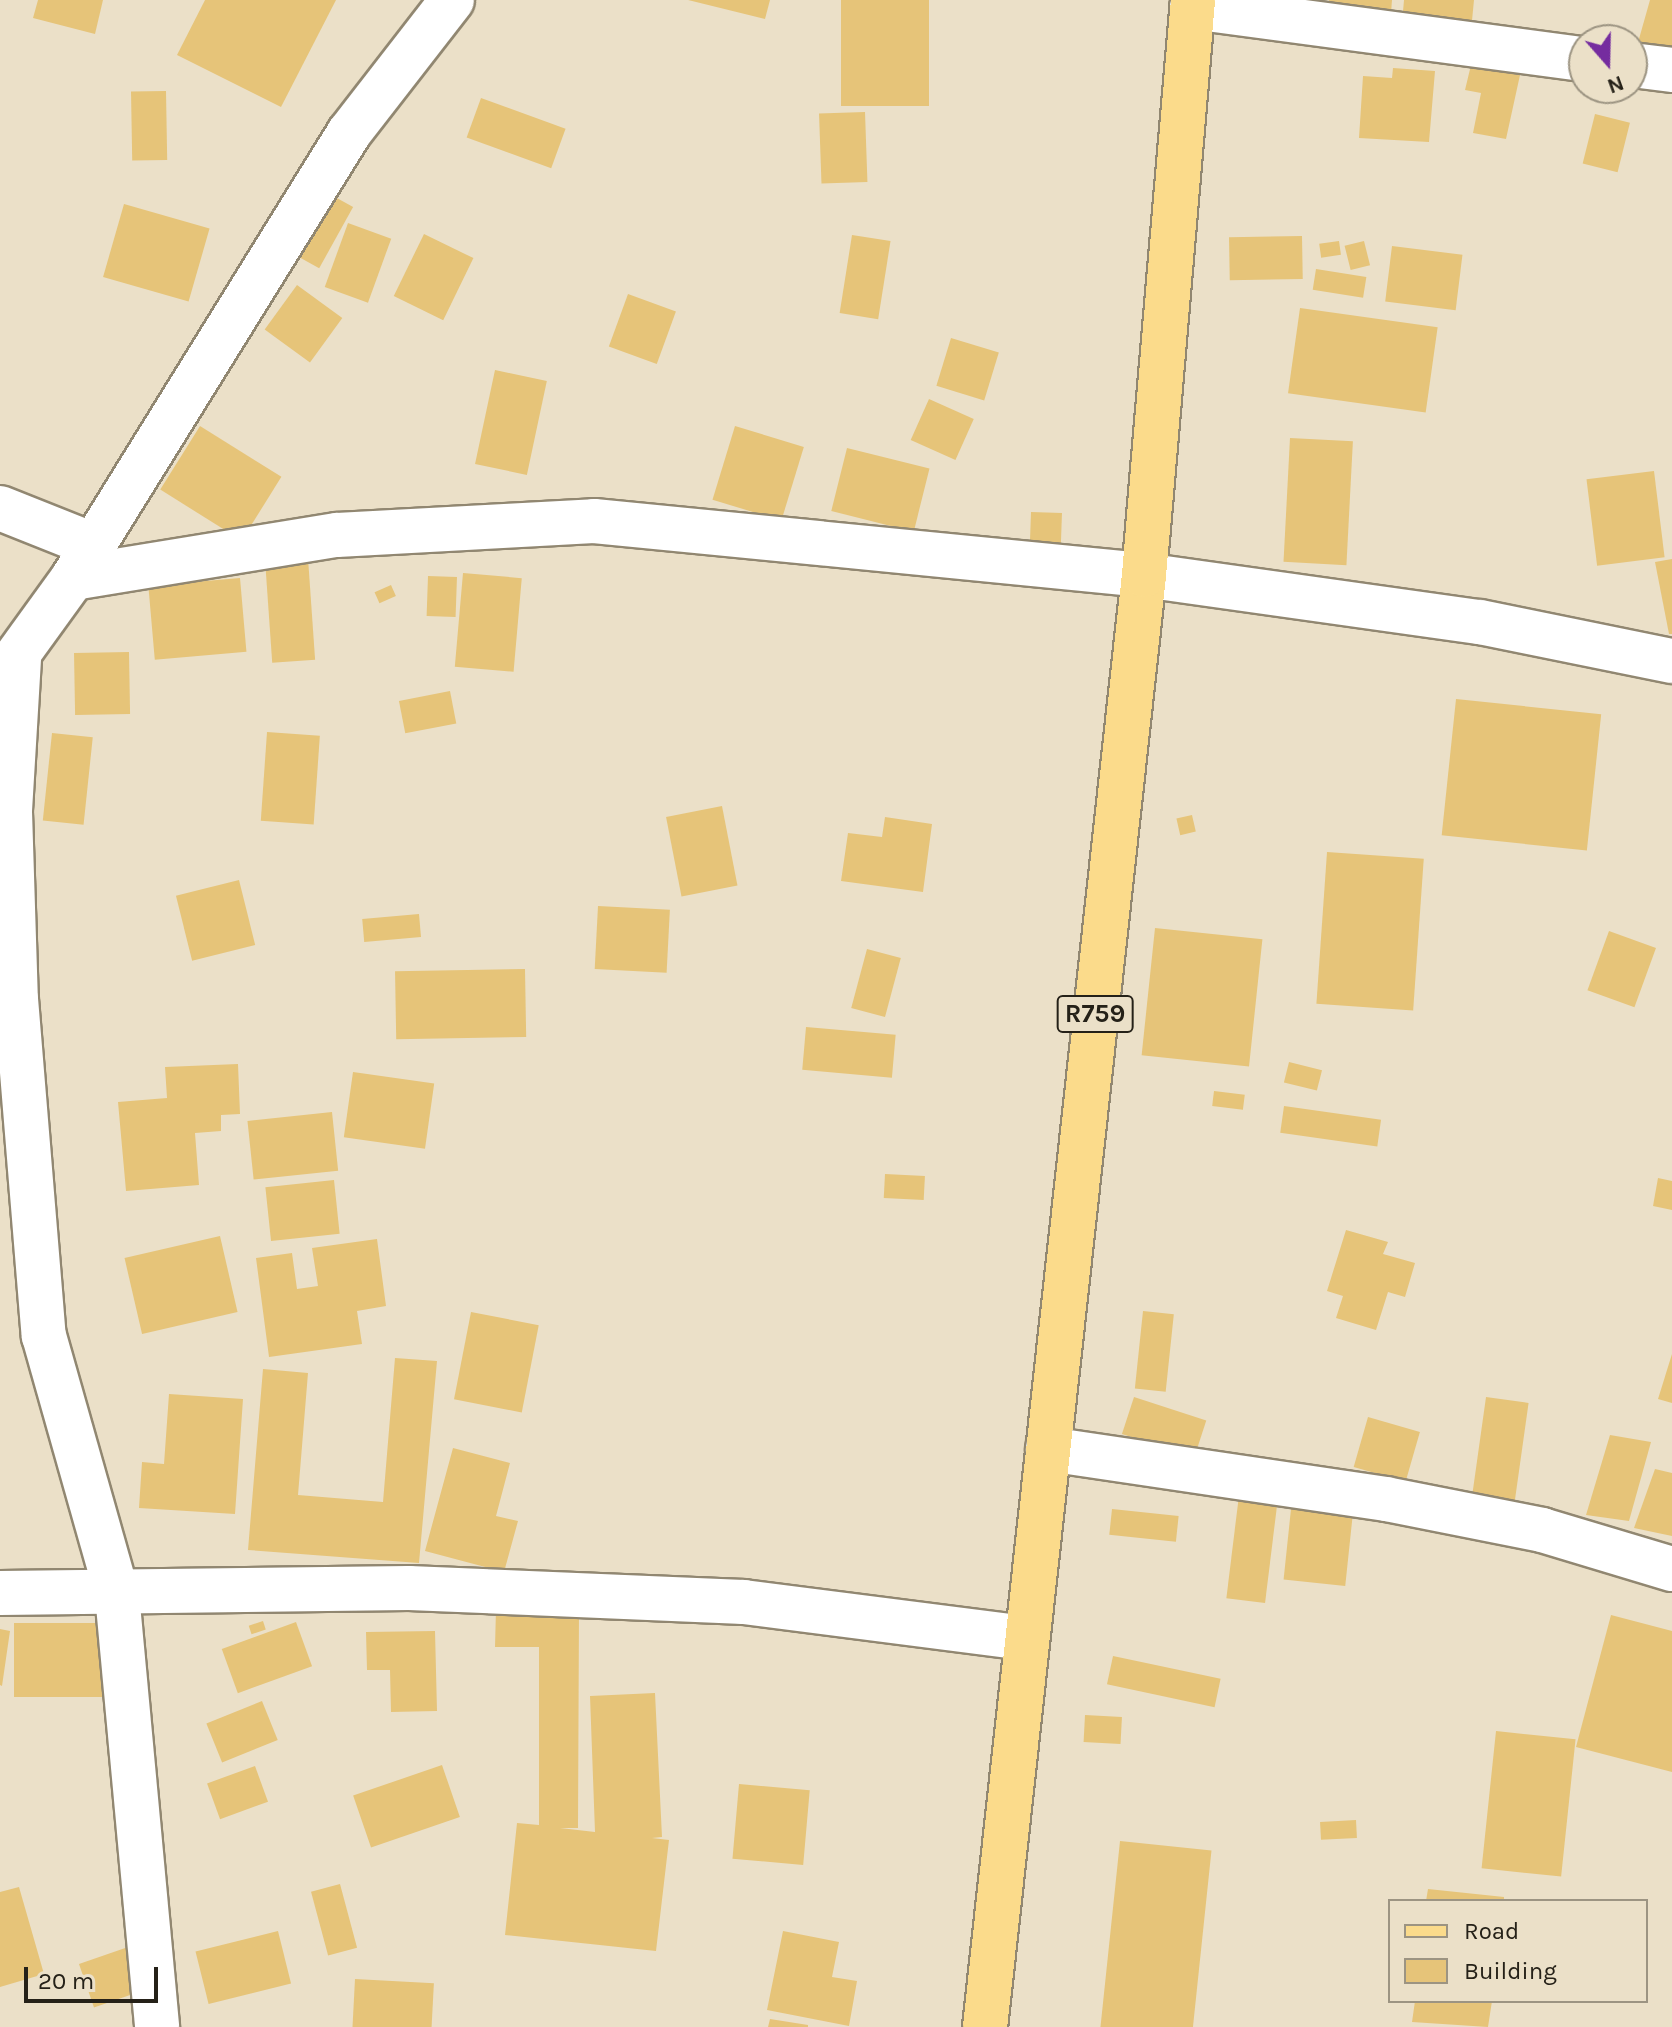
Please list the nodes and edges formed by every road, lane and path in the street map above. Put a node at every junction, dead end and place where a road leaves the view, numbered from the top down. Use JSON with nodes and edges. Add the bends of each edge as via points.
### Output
{"nodes":[{"id":1,"x":452,"y":0,"type":"edge"},
{"id":2,"x":1193,"y":4,"type":"edge"},
{"id":3,"x":1568,"y":57,"type":"edge"},
{"id":4,"x":1648,"y":67,"type":"edge"},
{"id":5,"x":1672,"y":70,"type":"edge"},
{"id":6,"x":0,"y":508,"type":"edge"},
{"id":7,"x":83,"y":562,"type":"junction"},
{"id":8,"x":1144,"y":575,"type":"junction"},
{"id":9,"x":1672,"y":661,"type":"edge"},
{"id":10,"x":10,"y":669,"type":"edge"},
{"id":11,"x":1048,"y":1449,"type":"junction"},
{"id":12,"x":1672,"y":1569,"type":"edge"},
{"id":13,"x":0,"y":1593,"type":"edge"},
{"id":14,"x":117,"y":1594,"type":"junction"},
{"id":15,"x":1024,"y":1638,"type":"junction"},
{"id":16,"x":157,"y":2027,"type":"edge"},
{"id":17,"x":985,"y":2027,"type":"edge"}],
"edges":[{"from":1,"to":7,"type":"street","via":[[349,133]]},
{"from":2,"to":3,"type":"street"},
{"from":2,"to":8,"type":"main road","number":"R759"},
{"from":4,"to":5,"type":"street"},
{"from":6,"to":7,"type":"street"},
{"from":7,"to":8,"type":"street","via":[[337,535],[594,521]]},
{"from":7,"to":10,"type":"street"},
{"from":8,"to":9,"type":"street","via":[[1480,622]]},
{"from":8,"to":11,"type":"main road","number":"R759"},
{"from":10,"to":14,"type":"street","via":[[16,999],[44,1336]]},
{"from":11,"to":12,"type":"street","via":[[1386,1499],[1542,1530]]},
{"from":11,"to":15,"type":"main road","number":"R759"},
{"from":13,"to":14,"type":"street"},
{"from":14,"to":15,"type":"street","via":[[409,1588],[744,1602]]},
{"from":14,"to":16,"type":"street"},
{"from":15,"to":17,"type":"main road","number":"R759"}]}
